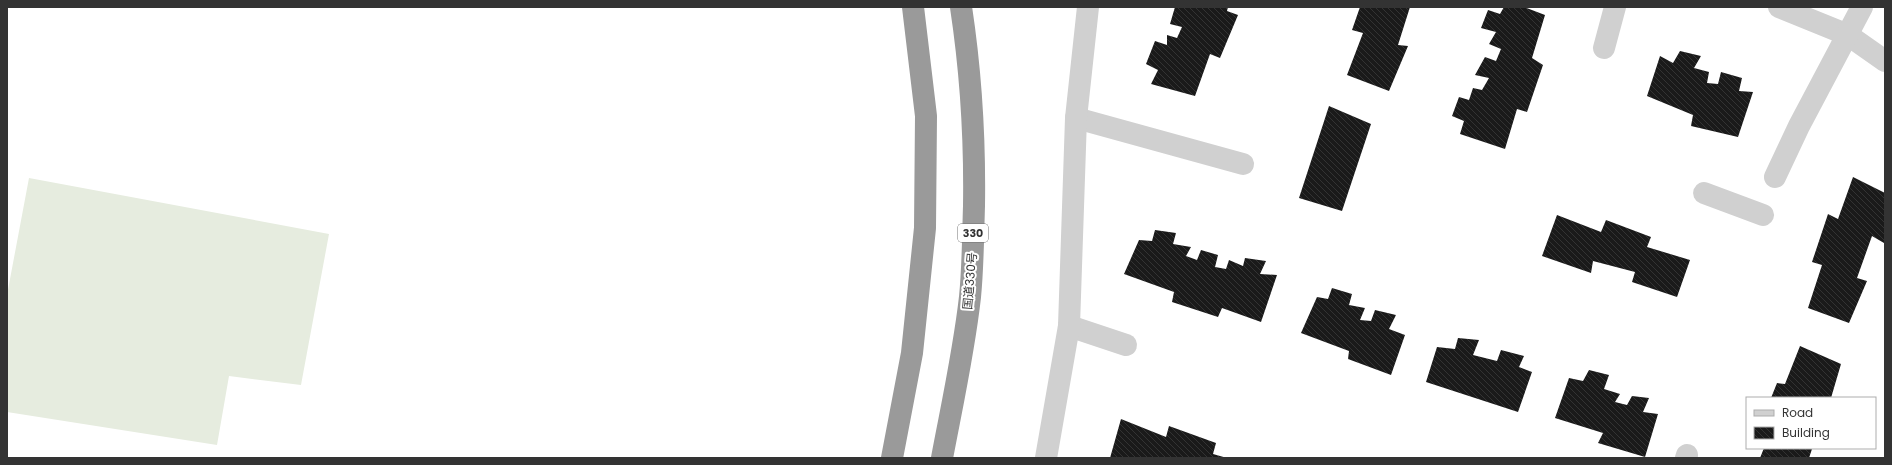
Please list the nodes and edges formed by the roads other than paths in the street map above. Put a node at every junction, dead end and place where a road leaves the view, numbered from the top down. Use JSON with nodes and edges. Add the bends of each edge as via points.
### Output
{"nodes":[{"id":1,"x":913,"y":7,"type":"edge"},
{"id":2,"x":961,"y":7,"type":"edge"},
{"id":3,"x":1088,"y":7,"type":"edge"},
{"id":4,"x":1615,"y":7,"type":"edge"},
{"id":5,"x":1779,"y":7,"type":"edge"},
{"id":6,"x":1862,"y":7,"type":"edge"},
{"id":7,"x":1848,"y":35,"type":"junction"},
{"id":8,"x":1604,"y":48,"type":"dead end"},
{"id":9,"x":1885,"y":61,"type":"edge"},
{"id":10,"x":1076,"y":118,"type":"junction"},
{"id":11,"x":1243,"y":164,"type":"dead end"},
{"id":12,"x":1775,"y":177,"type":"dead end"},
{"id":13,"x":1704,"y":193,"type":"dead end"},
{"id":14,"x":1763,"y":215,"type":"dead end"},
{"id":15,"x":1069,"y":326,"type":"junction"},
{"id":16,"x":1126,"y":345,"type":"dead end"},
{"id":17,"x":892,"y":458,"type":"edge"},
{"id":18,"x":942,"y":458,"type":"edge"},
{"id":19,"x":1046,"y":458,"type":"edge"}],
"edges":[{"from":1,"to":17,"type":"highway","via":[[926,116],[925,228],[912,354]]},
{"from":2,"to":18,"type":"highway","name":"国道330号","number":"330","via":[[972,106],[974,232],[970,296]]},
{"from":3,"to":10,"type":"lane"},
{"from":4,"to":8,"type":"lane"},
{"from":5,"to":7,"type":"lane"},
{"from":6,"to":7,"type":"lane"},
{"from":7,"to":9,"type":"lane"},
{"from":7,"to":12,"type":"lane"},
{"from":10,"to":11,"type":"lane"},
{"from":10,"to":15,"type":"lane"},
{"from":13,"to":14,"type":"lane"},
{"from":15,"to":16,"type":"lane"},
{"from":15,"to":19,"type":"lane"}]}
